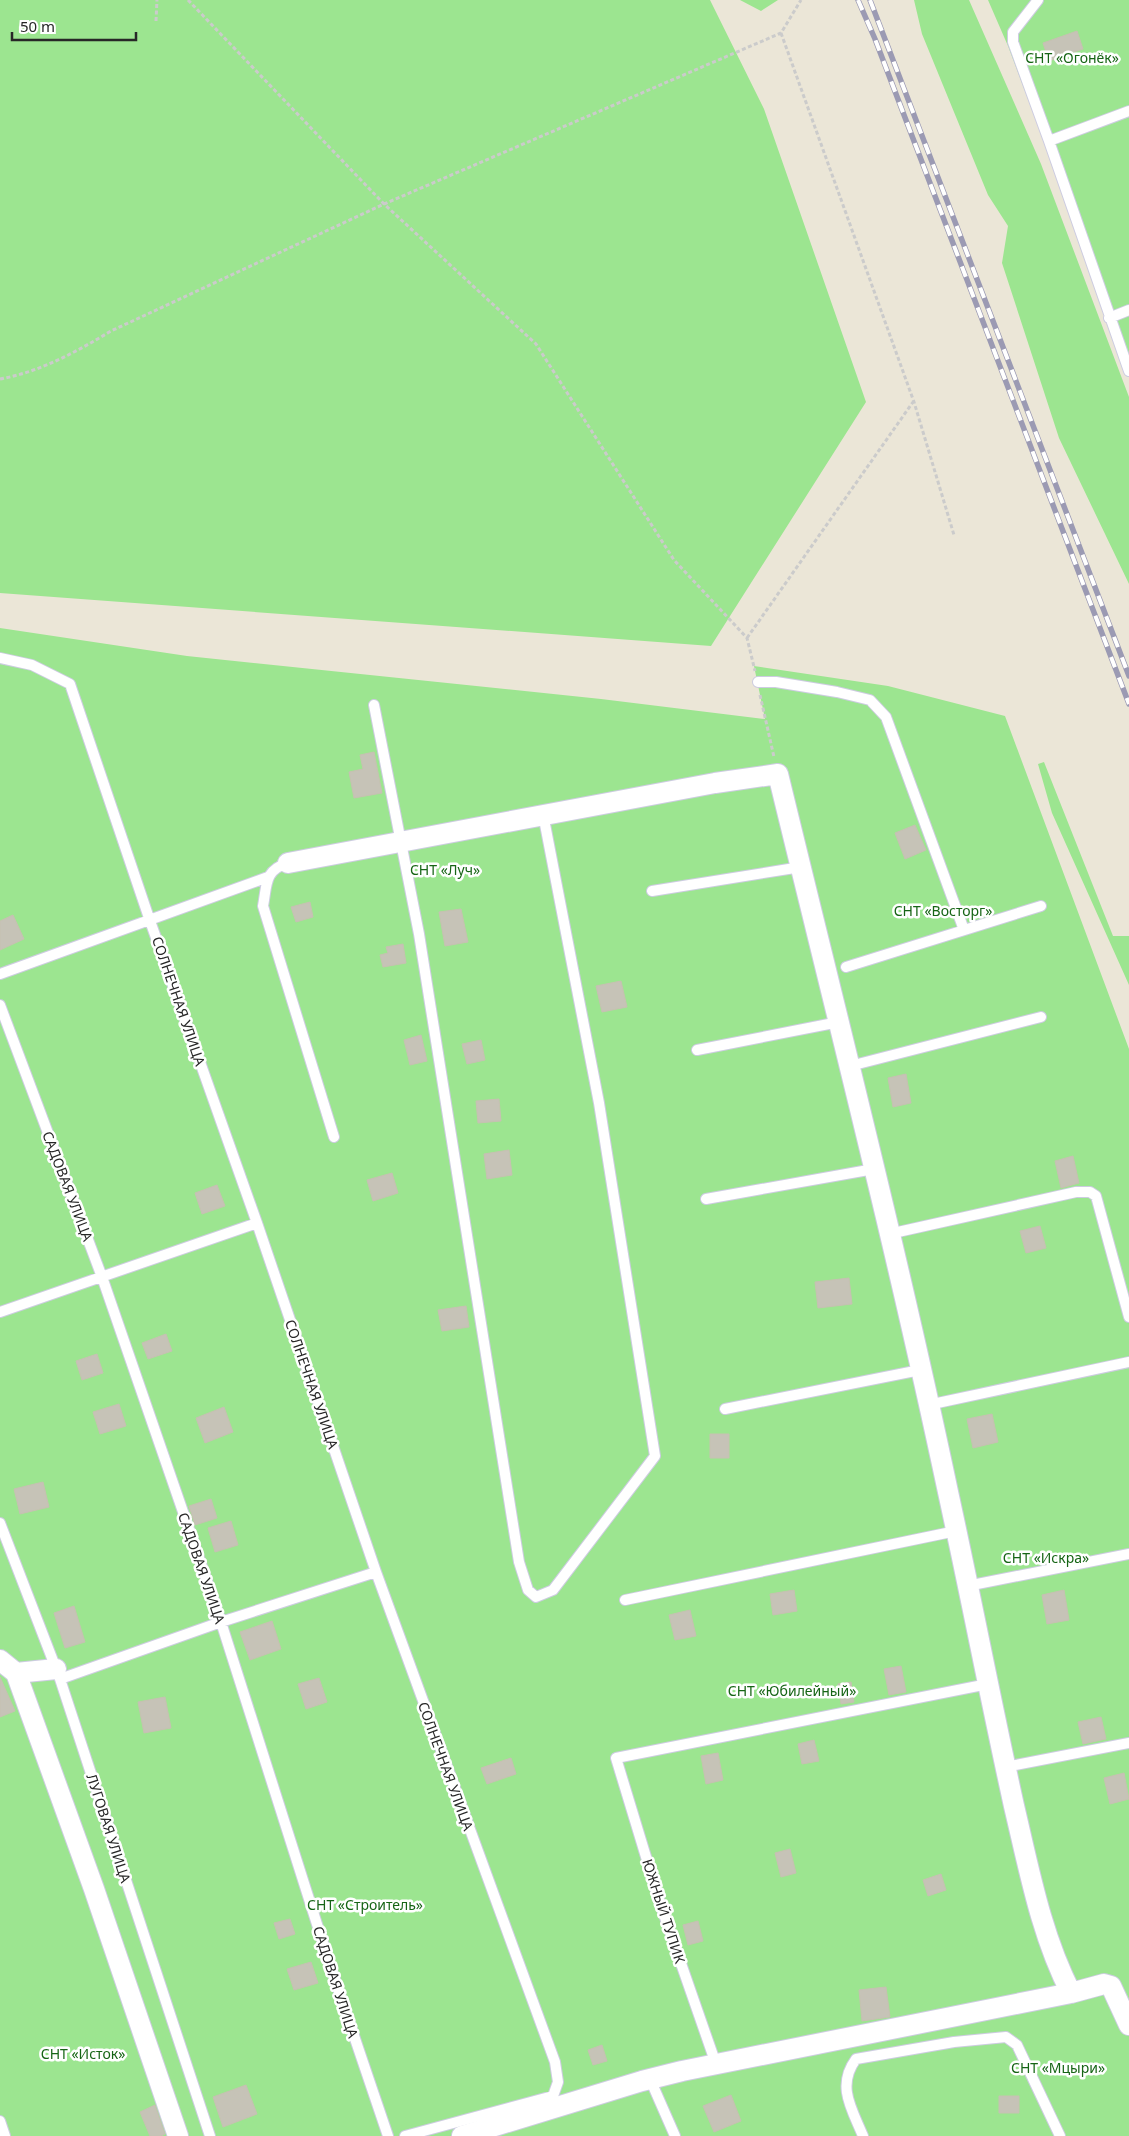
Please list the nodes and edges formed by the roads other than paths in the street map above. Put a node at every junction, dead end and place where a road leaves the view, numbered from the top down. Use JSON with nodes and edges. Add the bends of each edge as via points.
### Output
{"nodes":[{"id":1,"x":1038,"y":0,"type":"edge"},
{"id":2,"x":1129,"y":112,"type":"edge"},
{"id":3,"x":1049,"y":140,"type":"junction"},
{"id":4,"x":1129,"y":310,"type":"edge"},
{"id":5,"x":1110,"y":318,"type":"junction"},
{"id":6,"x":1129,"y":371,"type":"edge"},
{"id":7,"x":0,"y":658,"type":"edge"},
{"id":8,"x":758,"y":682,"type":"road end"},
{"id":9,"x":374,"y":705,"type":"dead end"},
{"id":10,"x":543,"y":814,"type":"junction"},
{"id":11,"x":400,"y":841,"type":"junction"},
{"id":12,"x":288,"y":863,"type":"joint"},
{"id":13,"x":801,"y":867,"type":"junction"},
{"id":14,"x":268,"y":877,"type":"junction"},
{"id":15,"x":652,"y":891,"type":"dead end"},
{"id":16,"x":1041,"y":906,"type":"dead end"},
{"id":17,"x":150,"y":918,"type":"junction"},
{"id":18,"x":964,"y":930,"type":"junction"},
{"id":19,"x":846,"y":967,"type":"dead end"},
{"id":20,"x":0,"y":974,"type":"edge"},
{"id":21,"x":0,"y":1005,"type":"edge"},
{"id":22,"x":1041,"y":1017,"type":"dead end"},
{"id":23,"x":839,"y":1022,"type":"junction"},
{"id":24,"x":697,"y":1050,"type":"dead end"},
{"id":25,"x":850,"y":1066,"type":"junction"},
{"id":26,"x":334,"y":1137,"type":"dead end"},
{"id":27,"x":874,"y":1169,"type":"junction"},
{"id":28,"x":706,"y":1199,"type":"dead end"},
{"id":29,"x":257,"y":1223,"type":"junction"},
{"id":30,"x":889,"y":1234,"type":"junction"},
{"id":31,"x":102,"y":1277,"type":"junction"},
{"id":32,"x":0,"y":1312,"type":"edge"},
{"id":33,"x":1129,"y":1318,"type":"edge"},
{"id":34,"x":1129,"y":1362,"type":"edge"},
{"id":35,"x":920,"y":1370,"type":"junction"},
{"id":36,"x":928,"y":1405,"type":"junction"},
{"id":37,"x":725,"y":1409,"type":"dead end"},
{"id":38,"x":0,"y":1523,"type":"edge"},
{"id":39,"x":956,"y":1531,"type":"junction"},
{"id":40,"x":1129,"y":1554,"type":"edge"},
{"id":41,"x":376,"y":1572,"type":"junction"},
{"id":42,"x":967,"y":1586,"type":"junction"},
{"id":43,"x":625,"y":1600,"type":"dead end"},
{"id":44,"x":221,"y":1622,"type":"junction"},
{"id":45,"x":0,"y":1660,"type":"edge"},
{"id":46,"x":16,"y":1673,"type":"junction"},
{"id":47,"x":58,"y":1674,"type":"junction"},
{"id":48,"x":988,"y":1684,"type":"junction"},
{"id":49,"x":1129,"y":1743,"type":"edge"},
{"id":50,"x":1005,"y":1767,"type":"junction"},
{"id":51,"x":1071,"y":1993,"type":"junction"},
{"id":52,"x":1129,"y":2025,"type":"edge"},
{"id":53,"x":716,"y":2064,"type":"junction"},
{"id":54,"x":650,"y":2079,"type":"junction"},
{"id":55,"x":0,"y":2121,"type":"edge"},
{"id":56,"x":492,"y":2131,"type":"edge"},
{"id":57,"x":5,"y":2136,"type":"edge"},
{"id":58,"x":178,"y":2136,"type":"edge"},
{"id":59,"x":210,"y":2136,"type":"edge"},
{"id":60,"x":388,"y":2136,"type":"edge"},
{"id":61,"x":405,"y":2136,"type":"edge"},
{"id":62,"x":462,"y":2136,"type":"edge"},
{"id":63,"x":675,"y":2136,"type":"edge"},
{"id":64,"x":863,"y":2136,"type":"edge"},
{"id":65,"x":1060,"y":2136,"type":"edge"}],
"edges":[{"from":1,"to":3,"type":"lane","via":[[1013,32],[1013,42]]},
{"from":2,"to":3,"type":"lane"},
{"from":3,"to":5,"type":"lane"},
{"from":4,"to":5,"type":"lane"},
{"from":5,"to":6,"type":"lane"},
{"from":7,"to":17,"type":"lane","name":"СОЛНЕЧНАЯ УЛИЦА","via":[[32,665],[70,684]]},
{"from":8,"to":18,"type":"lane","via":[[776,682],[870,700],[886,717]]},
{"from":9,"to":11,"type":"lane"},
{"from":10,"to":11,"type":"street"},
{"from":10,"to":11,"type":"lane","via":[[599,1102],[655,1456],[553,1590],[536,1597],[528,1590],[519,1562],[420,944]]},
{"from":10,"to":13,"type":"street","via":[[715,782],[778,774]]},
{"from":11,"to":12,"type":"street"},
{"from":12,"to":14,"type":"lane","via":[[276,867]]},
{"from":13,"to":15,"type":"lane"},
{"from":13,"to":23,"type":"street"},
{"from":14,"to":17,"type":"lane"},
{"from":14,"to":26,"type":"lane","via":[[263,906]]},
{"from":16,"to":18,"type":"lane"},
{"from":17,"to":20,"type":"lane"},
{"from":17,"to":29,"type":"lane","name":"СОЛНЕЧНАЯ УЛИЦА"},
{"from":18,"to":19,"type":"lane"},
{"from":21,"to":31,"type":"lane","name":"САДОВАЯ УЛИЦА"},
{"from":22,"to":25,"type":"lane"},
{"from":23,"to":24,"type":"lane"},
{"from":23,"to":25,"type":"street"},
{"from":25,"to":27,"type":"street"},
{"from":27,"to":28,"type":"lane"},
{"from":27,"to":30,"type":"street"},
{"from":29,"to":31,"type":"lane"},
{"from":29,"to":41,"type":"lane","name":"СОЛНЕЧНАЯ УЛИЦА"},
{"from":30,"to":33,"type":"lane","via":[[1076,1192],[1090,1192],[1096,1196]]},
{"from":30,"to":35,"type":"street"},
{"from":31,"to":32,"type":"lane"},
{"from":31,"to":44,"type":"lane","name":"САДОВАЯ УЛИЦА"},
{"from":34,"to":36,"type":"lane"},
{"from":35,"to":36,"type":"street"},
{"from":35,"to":37,"type":"lane"},
{"from":36,"to":39,"type":"street"},
{"from":38,"to":47,"type":"lane","name":"ЛУГОВАЯ УЛИЦА"},
{"from":39,"to":42,"type":"street"},
{"from":39,"to":43,"type":"lane"},
{"from":40,"to":42,"type":"lane"},
{"from":41,"to":44,"type":"lane"},
{"from":41,"to":61,"type":"lane","name":"СОЛНЕЧНАЯ УЛИЦА","via":[[555,2062],[558,2082],[553,2096]]},
{"from":42,"to":48,"type":"street"},
{"from":44,"to":47,"type":"lane"},
{"from":44,"to":60,"type":"lane","name":"САДОВАЯ УЛИЦА"},
{"from":45,"to":46,"type":"street"},
{"from":46,"to":47,"type":"street"},
{"from":46,"to":58,"type":"street"},
{"from":47,"to":59,"type":"lane","name":"ЛУГОВАЯ УЛИЦА"},
{"from":48,"to":50,"type":"street"},
{"from":48,"to":53,"type":"lane","name":"ЮЖНЫЙ ТУПИК","via":[[616,1758],[660,1903]]},
{"from":49,"to":50,"type":"lane"},
{"from":50,"to":51,"type":"street","via":[[1036,1898]]},
{"from":51,"to":52,"type":"street","via":[[1104,1984],[1111,1986]]},
{"from":51,"to":53,"type":"street"},
{"from":53,"to":54,"type":"street"},
{"from":54,"to":56,"type":"street"},
{"from":54,"to":63,"type":"lane"},
{"from":55,"to":57,"type":"lane"},
{"from":56,"to":62,"type":"street"},
{"from":64,"to":65,"type":"lane","via":[[848,2100],[846,2086],[849,2068],[856,2059],[954,2042],[1006,2037],[1017,2045]]}]}
